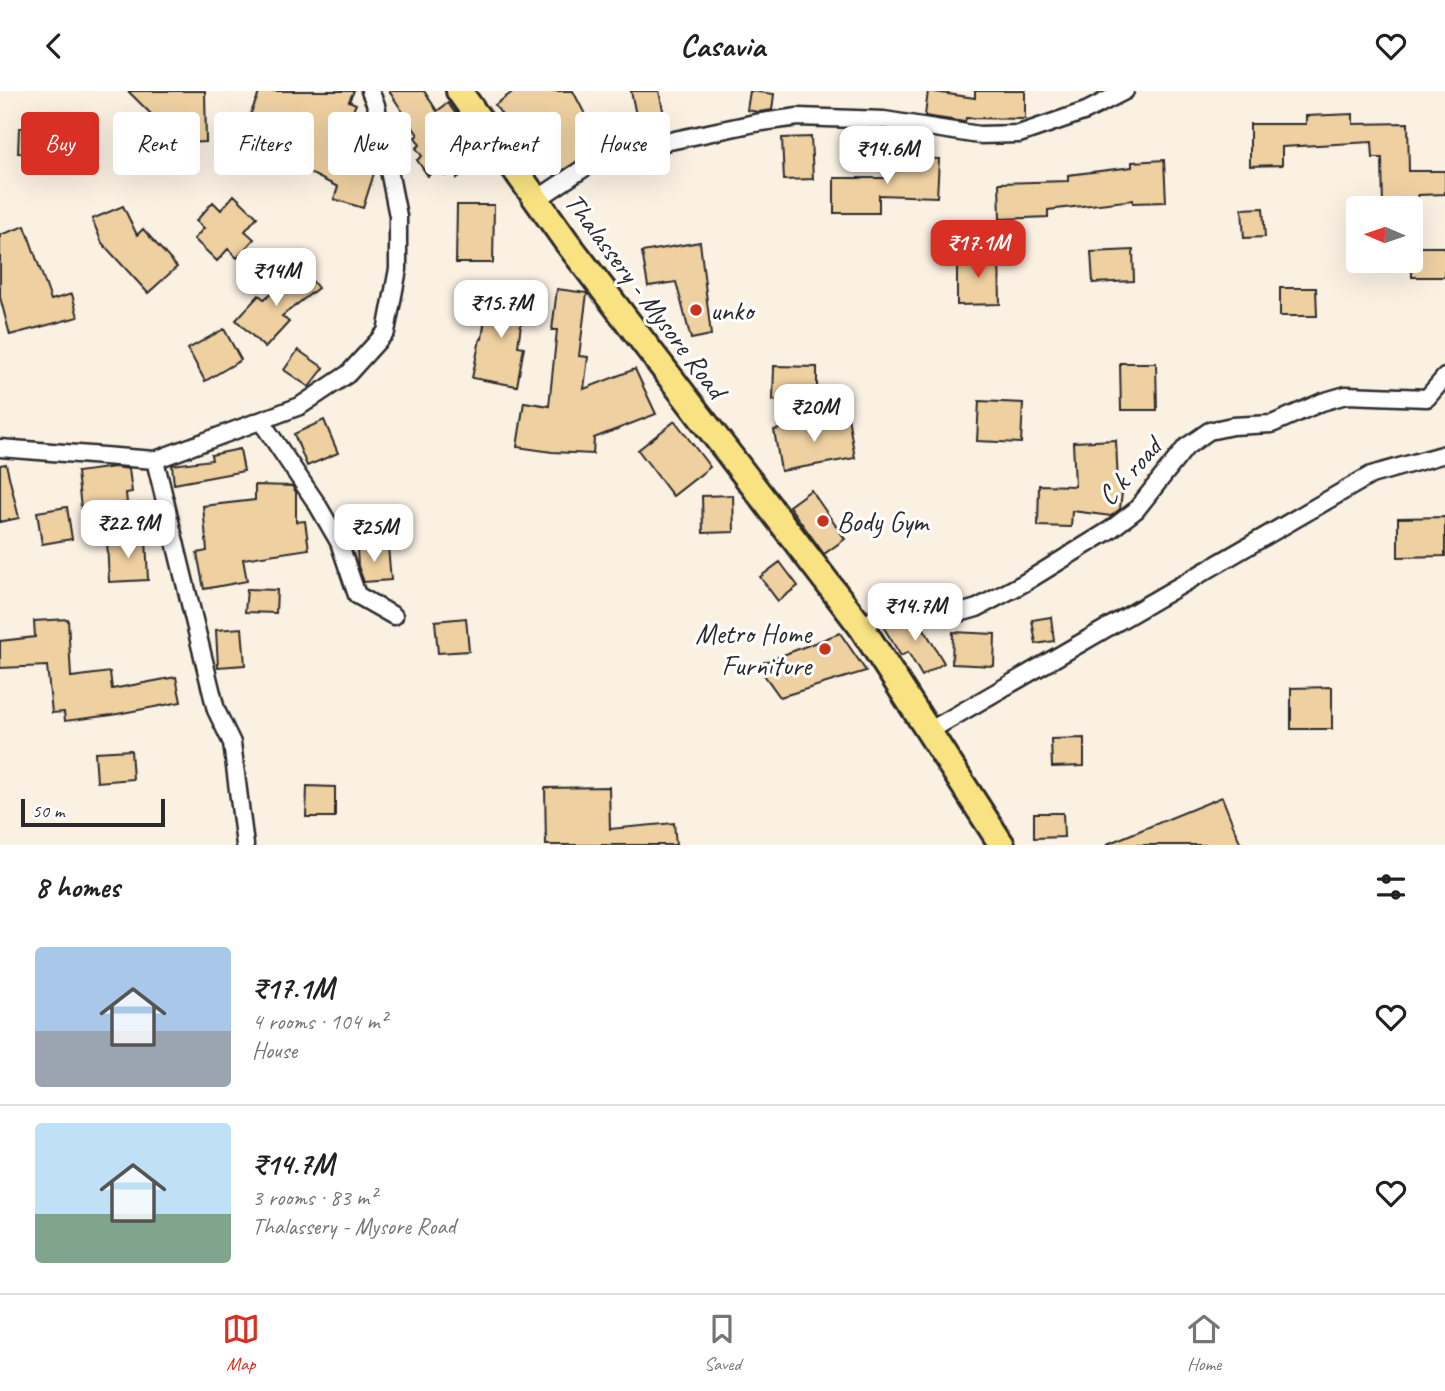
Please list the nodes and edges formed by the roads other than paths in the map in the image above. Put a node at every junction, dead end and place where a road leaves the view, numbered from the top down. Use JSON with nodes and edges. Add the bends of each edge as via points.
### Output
{"nodes":[{"id":1,"x":370,"y":91,"type":"edge"},
{"id":2,"x":458,"y":91,"type":"edge"},
{"id":3,"x":1125,"y":91,"type":"edge"},
{"id":4,"x":536,"y":200,"type":"junction"},
{"id":5,"x":1445,"y":377,"type":"edge"},
{"id":6,"x":261,"y":421,"type":"junction"},
{"id":7,"x":0,"y":448,"type":"edge"},
{"id":8,"x":1445,"y":454,"type":"edge"},
{"id":9,"x":155,"y":460,"type":"junction"},
{"id":10,"x":394,"y":616,"type":"dead end"},
{"id":11,"x":862,"y":628,"type":"junction"},
{"id":12,"x":929,"y":731,"type":"junction"},
{"id":13,"x":245,"y":845,"type":"edge"},
{"id":14,"x":1002,"y":845,"type":"edge"}],
"edges":[{"from":1,"to":6,"type":"street","via":[[398,216],[398,269],[386,332],[348,374],[300,407]]},
{"from":2,"to":4,"type":"main road","name":"Thalassery - Mysore Road"},
{"from":3,"to":4,"type":"street","via":[[1086,111],[1019,134],[979,135],[871,120],[798,117],[755,123],[613,153]]},
{"from":4,"to":11,"type":"main road","name":"Thalassery - Mysore Road"},
{"from":5,"to":11,"type":"street","name":"C k road","via":[[1427,398],[1346,395],[1272,424],[1209,431],[1186,447],[1136,510],[1024,583],[956,614],[907,600]]},
{"from":6,"to":9,"type":"street"},
{"from":6,"to":10,"type":"street","via":[[339,542],[357,595]]},
{"from":7,"to":9,"type":"street"},
{"from":8,"to":12,"type":"street","via":[[1371,475]]},
{"from":9,"to":13,"type":"street","via":[[216,710],[232,743]]},
{"from":11,"to":12,"type":"main road","name":"Thalassery - Mysore Road"},
{"from":12,"to":14,"type":"main road","name":"Thalassery - Mysore Road"}]}
